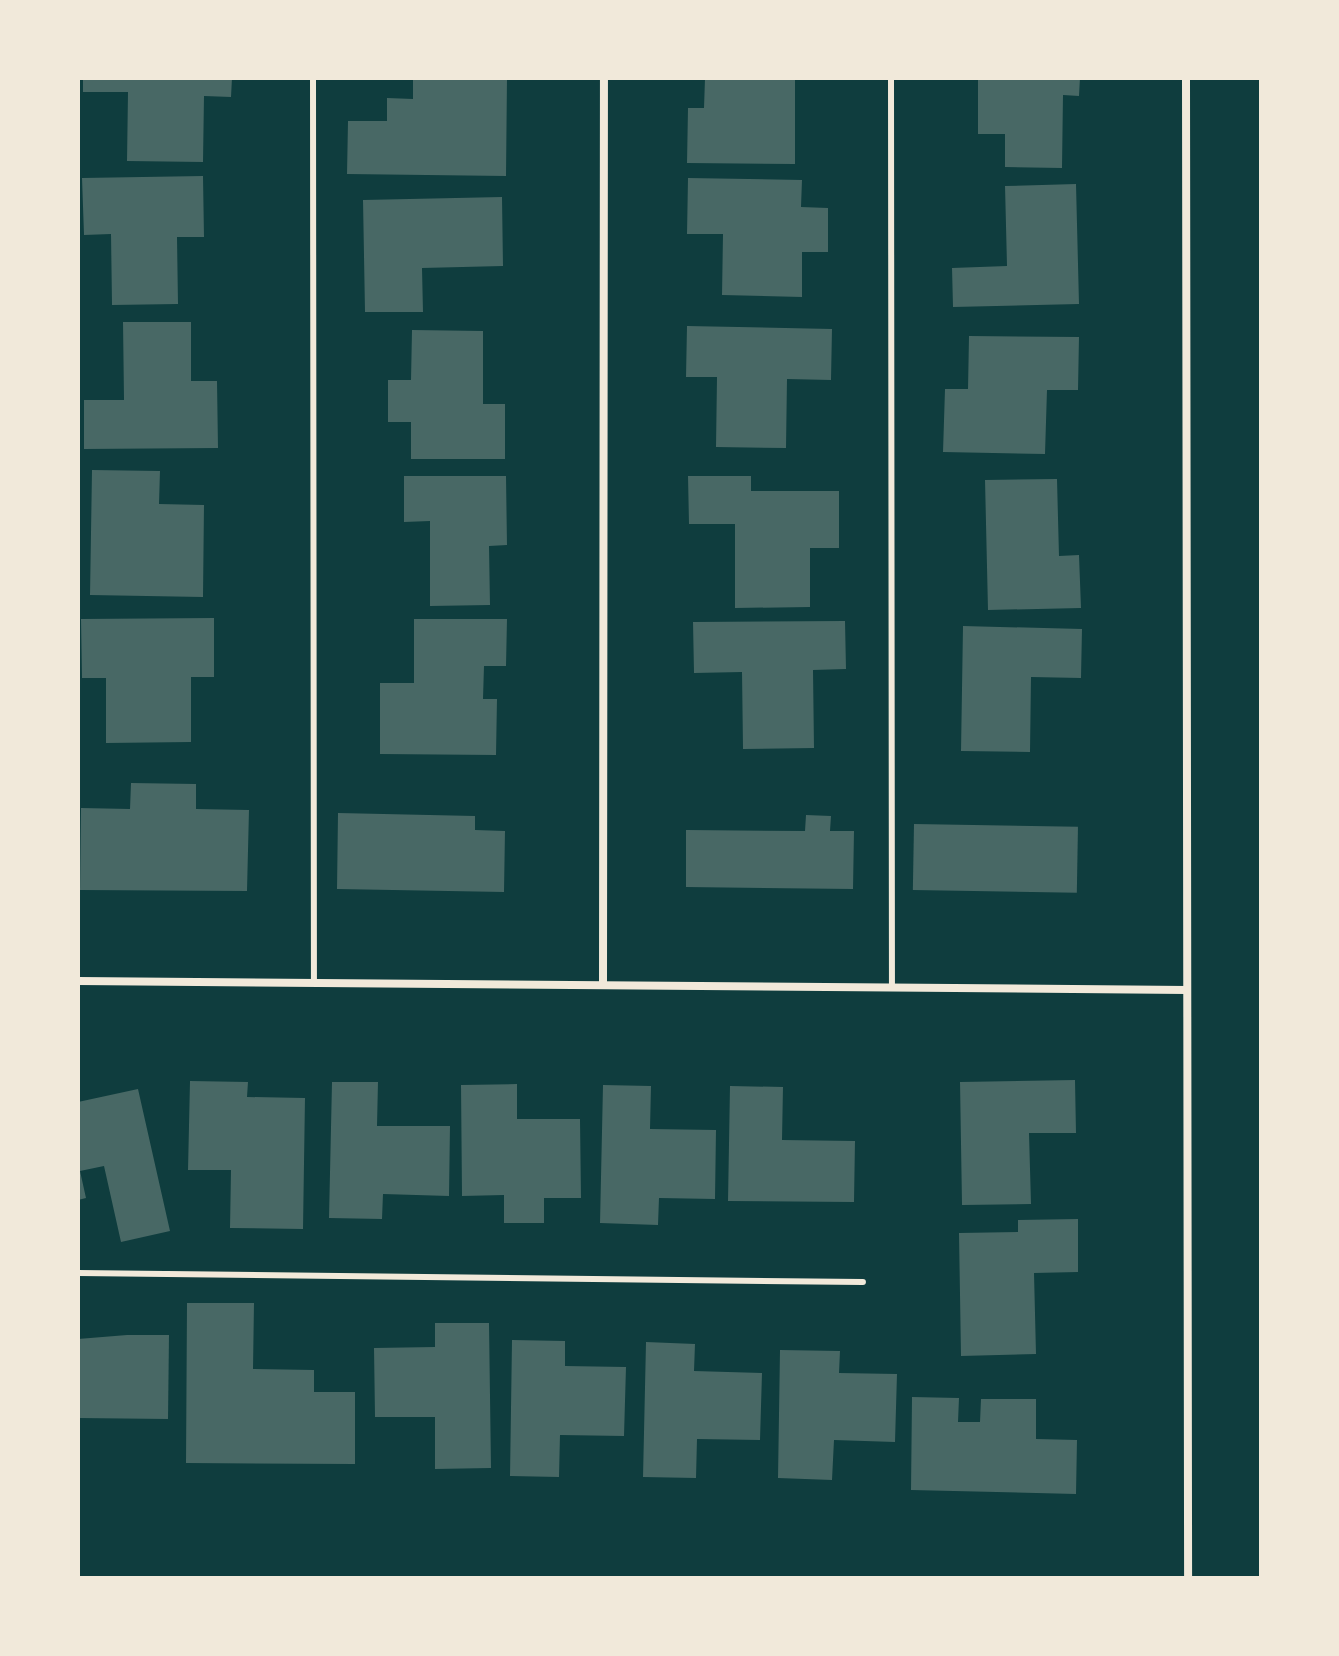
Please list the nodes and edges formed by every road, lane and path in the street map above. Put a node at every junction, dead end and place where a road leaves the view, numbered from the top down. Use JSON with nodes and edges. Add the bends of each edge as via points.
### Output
{"nodes":[{"id":1,"x":313,"y":78,"type":"edge"},
{"id":2,"x":604,"y":78,"type":"edge"},
{"id":3,"x":891,"y":78,"type":"edge"},
{"id":4,"x":1186,"y":78,"type":"edge"},
{"id":5,"x":78,"y":981,"type":"edge"},
{"id":6,"x":314,"y":983,"type":"junction"},
{"id":7,"x":603,"y":985,"type":"junction"},
{"id":8,"x":892,"y":988,"type":"junction"},
{"id":9,"x":1187,"y":990,"type":"junction"},
{"id":10,"x":78,"y":1273,"type":"edge"},
{"id":11,"x":863,"y":1282,"type":"dead end"},
{"id":12,"x":1188,"y":1578,"type":"edge"}],
"edges":[{"from":1,"to":6,"type":"lane"},
{"from":2,"to":7,"type":"street"},
{"from":3,"to":8,"type":"lane"},
{"from":4,"to":9,"type":"street"},
{"from":5,"to":6,"type":"street"},
{"from":6,"to":7,"type":"street"},
{"from":7,"to":8,"type":"street"},
{"from":8,"to":9,"type":"street"},
{"from":9,"to":12,"type":"street"},
{"from":10,"to":11,"type":"lane"}]}
